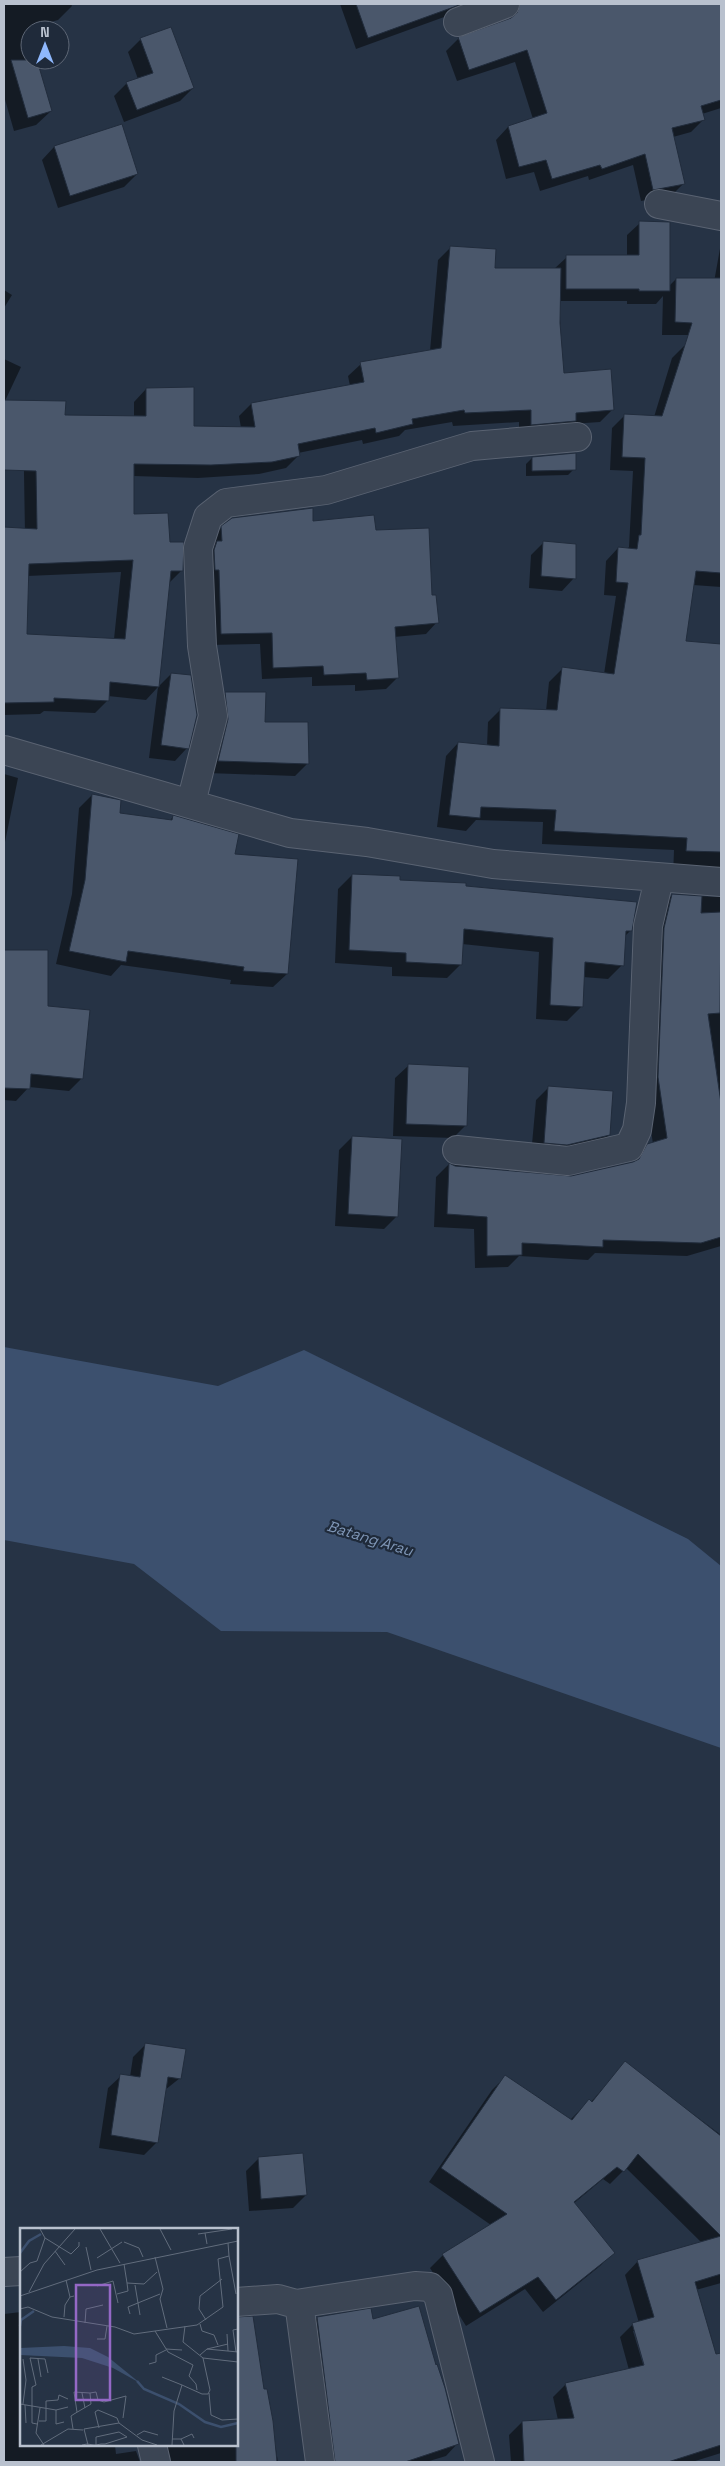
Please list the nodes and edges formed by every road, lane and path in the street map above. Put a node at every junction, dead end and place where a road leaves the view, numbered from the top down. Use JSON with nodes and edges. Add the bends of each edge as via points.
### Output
{"nodes":[{"id":1,"x":505,"y":4,"type":"edge"},
{"id":2,"x":458,"y":22,"type":"dead end"},
{"id":3,"x":659,"y":204,"type":"dead end"},
{"id":4,"x":721,"y":216,"type":"edge"},
{"id":5,"x":577,"y":437,"type":"dead end"},
{"id":6,"x":4,"y":750,"type":"edge"},
{"id":7,"x":191,"y":803,"type":"junction"},
{"id":8,"x":659,"y":878,"type":"junction"},
{"id":9,"x":721,"y":882,"type":"edge"},
{"id":10,"x":457,"y":1150,"type":"dead end"},
{"id":11,"x":20,"y":2271,"type":"edge"},
{"id":12,"x":4,"y":2272,"type":"edge"},
{"id":13,"x":238,"y":2302,"type":"edge"},
{"id":14,"x":296,"y":2304,"type":"junction"},
{"id":15,"x":152,"y":2446,"type":"edge"},
{"id":16,"x":156,"y":2462,"type":"edge"},
{"id":17,"x":320,"y":2462,"type":"edge"},
{"id":18,"x":480,"y":2462,"type":"edge"}],
"edges":[{"from":1,"to":2,"type":"street"},
{"from":3,"to":4,"type":"street"},
{"from":5,"to":7,"type":"street","via":[[472,446],[326,490],[226,503],[208,517],[198,548],[202,646],[213,716]]},
{"from":6,"to":7,"type":"street"},
{"from":7,"to":8,"type":"street","via":[[290,833],[367,842],[493,864]]},
{"from":8,"to":9,"type":"street"},
{"from":8,"to":10,"type":"street","via":[[648,926],[641,1103],[637,1130],[629,1147],[568,1161]]},
{"from":11,"to":12,"type":"street"},
{"from":13,"to":14,"type":"street","via":[[278,2299]]},
{"from":14,"to":17,"type":"street","via":[[300,2310]]},
{"from":14,"to":18,"type":"street","via":[[415,2286],[430,2287],[438,2295]]},
{"from":15,"to":16,"type":"street"}]}
